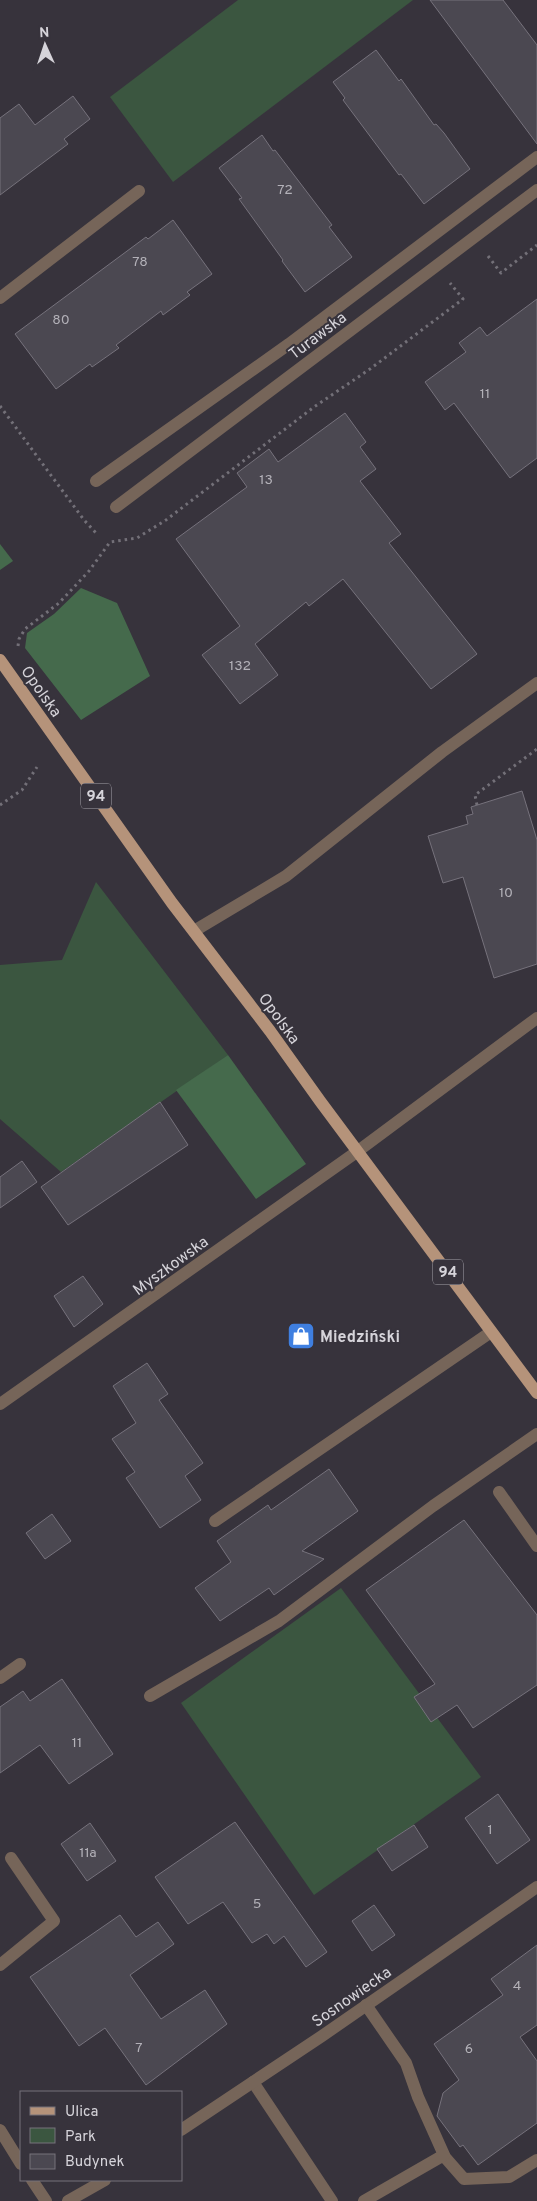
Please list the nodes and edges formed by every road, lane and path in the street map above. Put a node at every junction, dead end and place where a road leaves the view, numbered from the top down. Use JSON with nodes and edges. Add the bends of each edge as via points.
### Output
{"nodes":[{"id":1,"x":537,"y":158,"type":"edge"},
{"id":2,"x":537,"y":190,"type":"edge"},
{"id":3,"x":139,"y":191,"type":"dead end"},
{"id":4,"x":537,"y":246,"type":"edge"},
{"id":5,"x":480,"y":259,"type":"dead end"},
{"id":6,"x":456,"y":278,"type":"dead end"},
{"id":7,"x":0,"y":298,"type":"edge"},
{"id":8,"x":0,"y":406,"type":"edge"},
{"id":9,"x":96,"y":481,"type":"dead end"},
{"id":10,"x":116,"y":507,"type":"dead end"},
{"id":11,"x":96,"y":533,"type":"dead end"},
{"id":12,"x":18,"y":655,"type":"dead end"},
{"id":13,"x":0,"y":660,"type":"edge"},
{"id":14,"x":537,"y":683,"type":"edge"},
{"id":15,"x":537,"y":749,"type":"edge"},
{"id":16,"x":37,"y":767,"type":"dead end"},
{"id":17,"x":0,"y":805,"type":"edge"},
{"id":18,"x":477,"y":805,"type":"dead end"},
{"id":19,"x":194,"y":931,"type":"junction"},
{"id":20,"x":537,"y":1018,"type":"edge"},
{"id":21,"x":358,"y":1151,"type":"junction"},
{"id":22,"x":491,"y":1332,"type":"junction"},
{"id":23,"x":537,"y":1393,"type":"edge"},
{"id":24,"x":0,"y":1404,"type":"edge"},
{"id":25,"x":537,"y":1434,"type":"edge"},
{"id":26,"x":499,"y":1492,"type":"dead end"},
{"id":27,"x":215,"y":1521,"type":"dead end"},
{"id":28,"x":537,"y":1546,"type":"edge"},
{"id":29,"x":20,"y":1664,"type":"dead end"},
{"id":30,"x":0,"y":1678,"type":"edge"},
{"id":31,"x":150,"y":1696,"type":"dead end"},
{"id":32,"x":11,"y":1858,"type":"dead end"},
{"id":33,"x":537,"y":1887,"type":"edge"},
{"id":34,"x":0,"y":1964,"type":"edge"},
{"id":35,"x":366,"y":2005,"type":"junction"},
{"id":36,"x":253,"y":2082,"type":"junction"},
{"id":37,"x":182,"y":2129,"type":"edge"},
{"id":38,"x":0,"y":2130,"type":"edge"},
{"id":39,"x":443,"y":2156,"type":"junction"},
{"id":40,"x":537,"y":2160,"type":"edge"},
{"id":41,"x":20,"y":2162,"type":"edge"},
{"id":42,"x":33,"y":2181,"type":"edge"},
{"id":43,"x":103,"y":2181,"type":"edge"},
{"id":44,"x":46,"y":2201,"type":"edge"},
{"id":45,"x":68,"y":2201,"type":"edge"},
{"id":46,"x":332,"y":2201,"type":"edge"},
{"id":47,"x":364,"y":2201,"type":"edge"}],
"edges":[{"from":1,"to":9,"type":"street","via":[[289,344]]},
{"from":2,"to":10,"type":"street","name":"Turawska"},
{"from":3,"to":7,"type":"street"},
{"from":4,"to":5,"type":"path","via":[[500,273],[487,255]]},
{"from":6,"to":12,"type":"path","via":[[450,282],[463,300],[314,407],[166,520],[137,538],[110,542],[59,603],[25,629],[19,639]]},
{"from":8,"to":11,"type":"path"},
{"from":13,"to":19,"type":"main road","name":"Opolska","number":"94"},
{"from":14,"to":19,"type":"street","via":[[442,752],[286,876]]},
{"from":15,"to":18,"type":"path","via":[[475,795]]},
{"from":16,"to":17,"type":"path","via":[[22,790]]},
{"from":19,"to":21,"type":"main road","name":"Opolska","number":"94"},
{"from":20,"to":21,"type":"street","name":"Myszkowska"},
{"from":21,"to":22,"type":"main road","name":"Opolska","number":"94"},
{"from":21,"to":24,"type":"street","name":"Myszkowska"},
{"from":22,"to":23,"type":"main road","name":"Opolska","number":"94"},
{"from":22,"to":27,"type":"street"},
{"from":25,"to":31,"type":"street","via":[[433,1506],[279,1621]]},
{"from":26,"to":28,"type":"street"},
{"from":29,"to":30,"type":"street"},
{"from":32,"to":34,"type":"street","via":[[54,1921]]},
{"from":33,"to":35,"type":"street","name":"Sosnowiecka"},
{"from":35,"to":36,"type":"street","name":"Sosnowiecka"},
{"from":35,"to":39,"type":"street","via":[[406,2062]]},
{"from":36,"to":37,"type":"street","name":"Sosnowiecka"},
{"from":36,"to":46,"type":"street"},
{"from":38,"to":41,"type":"street"},
{"from":39,"to":40,"type":"street","via":[[464,2179],[509,2177]]},
{"from":39,"to":47,"type":"street"},
{"from":42,"to":44,"type":"street"},
{"from":43,"to":45,"type":"street"}]}
